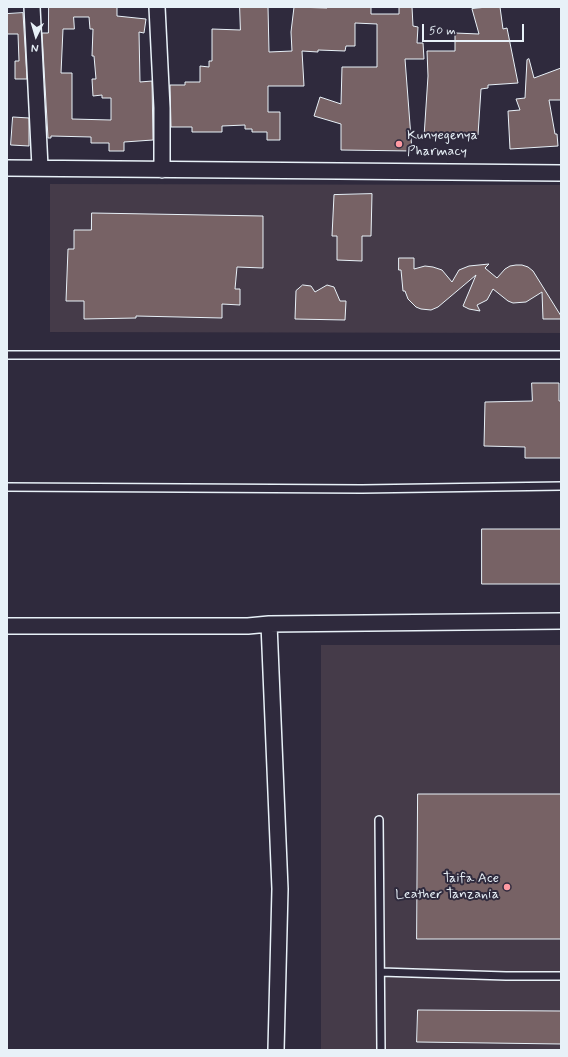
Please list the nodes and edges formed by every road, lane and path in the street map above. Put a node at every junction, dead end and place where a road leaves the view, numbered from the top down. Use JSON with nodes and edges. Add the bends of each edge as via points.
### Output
{"nodes":[{"id":1,"x":32,"y":7,"type":"edge"},
{"id":2,"x":158,"y":7,"type":"edge"},
{"id":3,"x":40,"y":167,"type":"junction"},
{"id":4,"x":7,"y":168,"type":"edge"},
{"id":5,"x":162,"y":170,"type":"junction"},
{"id":6,"x":561,"y":173,"type":"edge"},
{"id":7,"x":561,"y":355,"type":"edge"},
{"id":8,"x":7,"y":356,"type":"edge"},
{"id":9,"x":561,"y":486,"type":"edge"},
{"id":10,"x":7,"y":487,"type":"edge"},
{"id":11,"x":561,"y":621,"type":"edge"},
{"id":12,"x":269,"y":624,"type":"junction"},
{"id":13,"x":7,"y":626,"type":"edge"},
{"id":14,"x":378,"y":820,"type":"dead end"},
{"id":15,"x":381,"y":972,"type":"junction"},
{"id":16,"x":561,"y":976,"type":"edge"},
{"id":17,"x":276,"y":1050,"type":"edge"},
{"id":18,"x":381,"y":1050,"type":"edge"}],
"edges":[{"from":1,"to":3,"type":"street"},
{"from":2,"to":5,"type":"street"},
{"from":3,"to":4,"type":"street"},
{"from":3,"to":5,"type":"street"},
{"from":5,"to":6,"type":"street"},
{"from":7,"to":8,"type":"lane"},
{"from":9,"to":10,"type":"lane","via":[[362,489]]},
{"from":11,"to":12,"type":"street"},
{"from":12,"to":13,"type":"street"},
{"from":12,"to":17,"type":"street","via":[[280,889]]},
{"from":14,"to":15,"type":"lane"},
{"from":15,"to":16,"type":"lane"},
{"from":15,"to":18,"type":"lane"}]}
